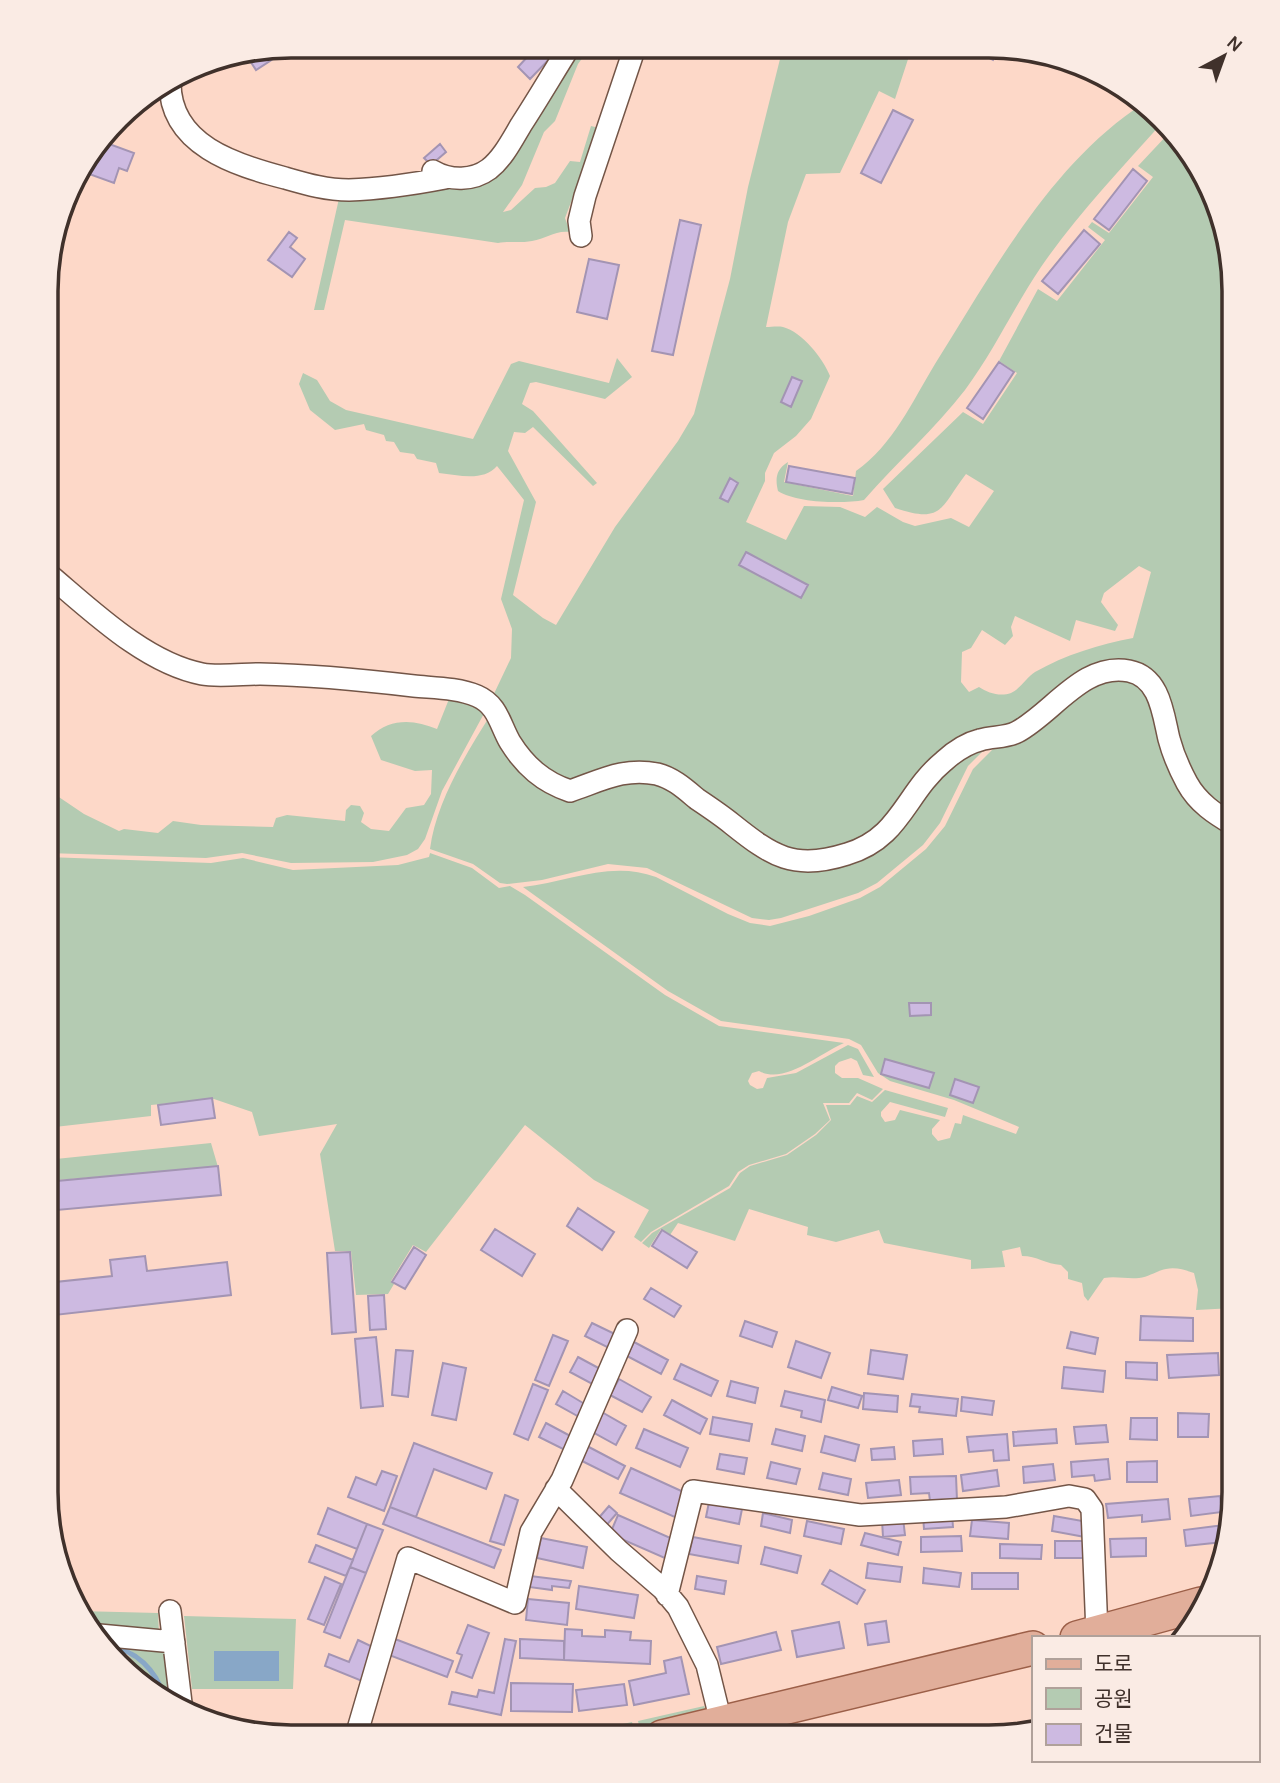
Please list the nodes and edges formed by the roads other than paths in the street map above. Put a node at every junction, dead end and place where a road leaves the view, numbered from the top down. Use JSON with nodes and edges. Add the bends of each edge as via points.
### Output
{"nodes":[{"id":1,"x":563,"y":58,"type":"edge"},
{"id":2,"x":631,"y":58,"type":"edge"},
{"id":3,"x":171,"y":91,"type":"edge"},
{"id":4,"x":581,"y":236,"type":"dead end"},
{"id":5,"x":58,"y":582,"type":"edge"},
{"id":6,"x":1222,"y":817,"type":"edge"},
{"id":7,"x":627,"y":1330,"type":"dead end"},
{"id":8,"x":556,"y":1489,"type":"junction"},
{"id":9,"x":667,"y":1595,"type":"junction"},
{"id":10,"x":1192,"y":1607,"type":"edge"},
{"id":11,"x":170,"y":1611,"type":"dead end"},
{"id":12,"x":1087,"y":1635,"type":"edge"},
{"id":13,"x":108,"y":1636,"type":"edge"},
{"id":14,"x":174,"y":1642,"type":"junction"},
{"id":15,"x":1032,"y":1648,"type":"edge"},
{"id":16,"x":180,"y":1697,"type":"edge"},
{"id":17,"x":721,"y":1722,"type":"junction"},
{"id":18,"x":359,"y":1725,"type":"edge"},
{"id":19,"x":709,"y":1725,"type":"edge"}],
"edges":[{"from":1,"to":3,"type":"street","via":[[505,153],[490,168],[475,177],[438,174],[406,185],[349,190],[251,169],[208,150],[179,121]]},
{"from":2,"to":4,"type":"street","via":[[585,196]]},
{"from":5,"to":6,"type":"street","via":[[137,645],[204,675],[359,678],[478,696],[492,705],[522,757],[551,785],[570,791],[612,774],[657,774],[680,785],[767,850],[799,862],[866,847],[887,833],[928,776],[958,750],[979,740],[1013,734],[1092,677],[1119,670],[1145,676],[1153,686],[1187,783]]},
{"from":7,"to":8,"type":"street"},
{"from":8,"to":9,"type":"street"},
{"from":8,"to":18,"type":"street","via":[[531,1532],[515,1603],[408,1558]]},
{"from":9,"to":12,"type":"street","via":[[693,1491],[860,1515],[1006,1507],[1069,1496],[1085,1499],[1092,1509]]},
{"from":9,"to":17,"type":"street","via":[[678,1607],[707,1665]]},
{"from":10,"to":12,"type":"main road"},
{"from":11,"to":14,"type":"street"},
{"from":13,"to":14,"type":"street"},
{"from":14,"to":16,"type":"street"},
{"from":15,"to":17,"type":"main road"},
{"from":17,"to":19,"type":"main road"}]}
